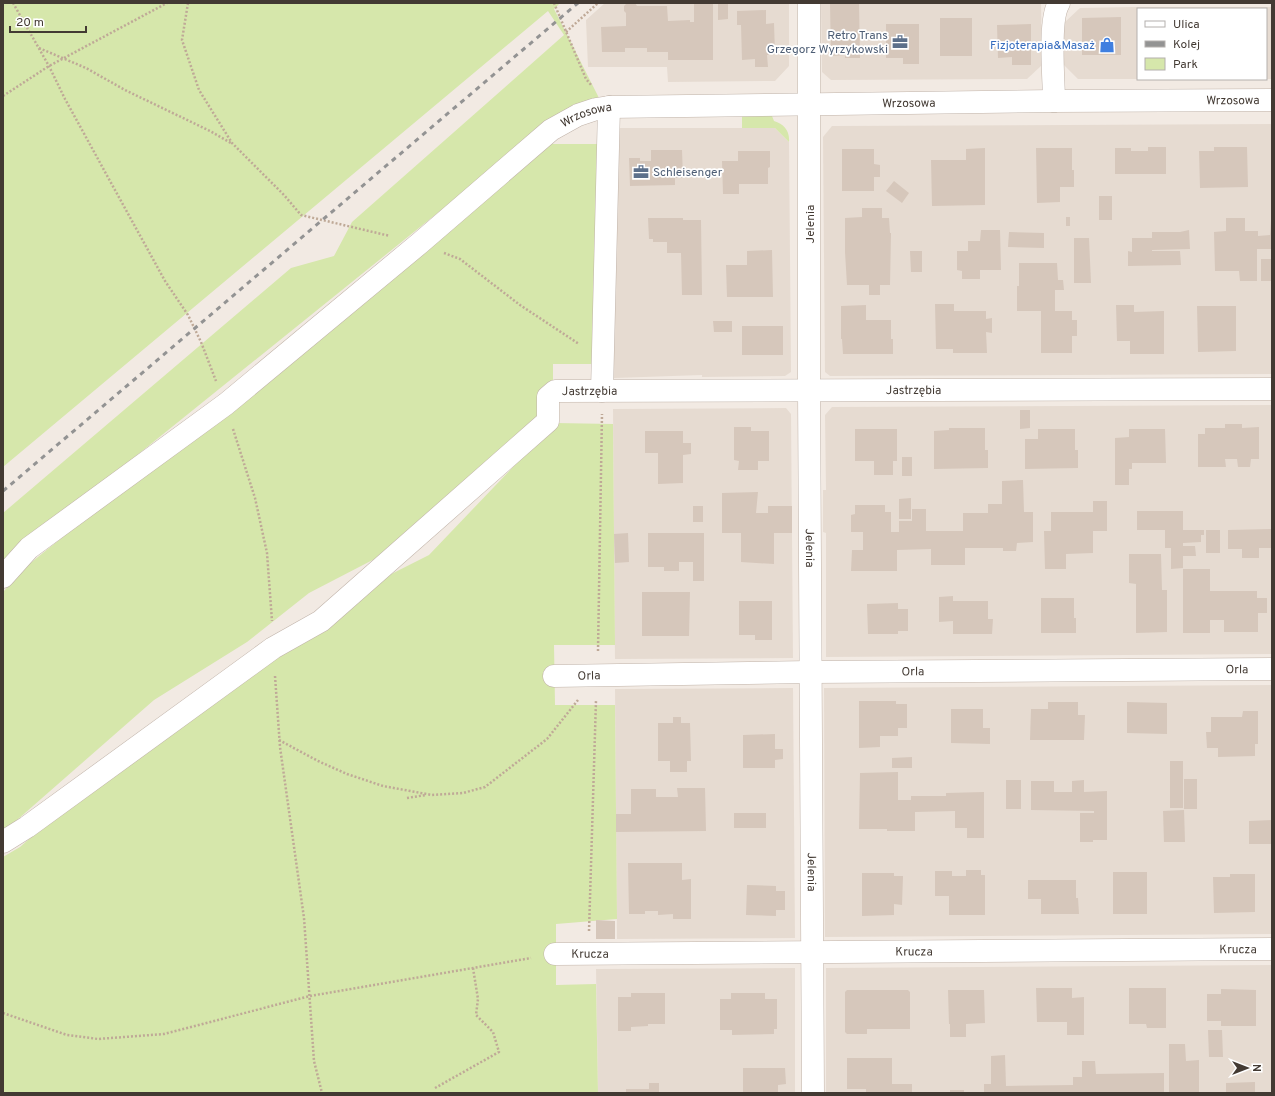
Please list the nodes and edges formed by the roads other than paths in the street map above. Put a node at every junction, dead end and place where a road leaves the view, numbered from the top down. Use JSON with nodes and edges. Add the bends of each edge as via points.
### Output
{"nodes":[{"id":1,"x":809,"y":3,"type":"edge"},
{"id":2,"x":1059,"y":3,"type":"edge"},
{"id":3,"x":1272,"y":100,"type":"edge"},
{"id":4,"x":1054,"y":101,"type":"junction"},
{"id":5,"x":810,"y":104,"type":"junction"},
{"id":6,"x":609,"y":107,"type":"junction"},
{"id":7,"x":810,"y":389,"type":"junction"},
{"id":8,"x":1272,"y":389,"type":"edge"},
{"id":9,"x":602,"y":392,"type":"junction"},
{"id":10,"x":3,"y":577,"type":"edge"},
{"id":11,"x":1272,"y":669,"type":"edge"},
{"id":12,"x":810,"y":672,"type":"junction"},
{"id":13,"x":554,"y":676,"type":"dead end"},
{"id":14,"x":3,"y":842,"type":"edge"},
{"id":15,"x":1272,"y":949,"type":"edge"},
{"id":16,"x":812,"y":952,"type":"junction"},
{"id":17,"x":555,"y":954,"type":"road end"},
{"id":18,"x":813,"y":1093,"type":"edge"}],
"edges":[{"from":1,"to":5,"type":"street","name":"Jelenia"},
{"from":2,"to":4,"type":"street","via":[[1052,22]]},
{"from":3,"to":4,"type":"street","name":"Wrzosowa"},
{"from":4,"to":5,"type":"street","name":"Wrzosowa"},
{"from":5,"to":6,"type":"street","name":"Wrzosowa"},
{"from":5,"to":7,"type":"street","name":"Jelenia"},
{"from":6,"to":9,"type":"street"},
{"from":6,"to":10,"type":"street","name":"Wrzosowa","via":[[578,115],[551,130],[420,244],[226,404],[29,548]]},
{"from":7,"to":8,"type":"street","name":"Jastrzębia"},
{"from":7,"to":9,"type":"street","name":"Jastrzębia"},
{"from":7,"to":12,"type":"street","name":"Jelenia"},
{"from":9,"to":14,"type":"street","name":"Jastrzębia","via":[[555,391],[548,397],[548,421],[321,621],[273,648]]},
{"from":11,"to":12,"type":"street","name":"Orla"},
{"from":12,"to":13,"type":"street","name":"Orla"},
{"from":12,"to":16,"type":"street","name":"Jelenia"},
{"from":15,"to":16,"type":"street","name":"Krucza"},
{"from":16,"to":17,"type":"street","name":"Krucza"},
{"from":16,"to":18,"type":"street","name":"Jelenia"}]}
